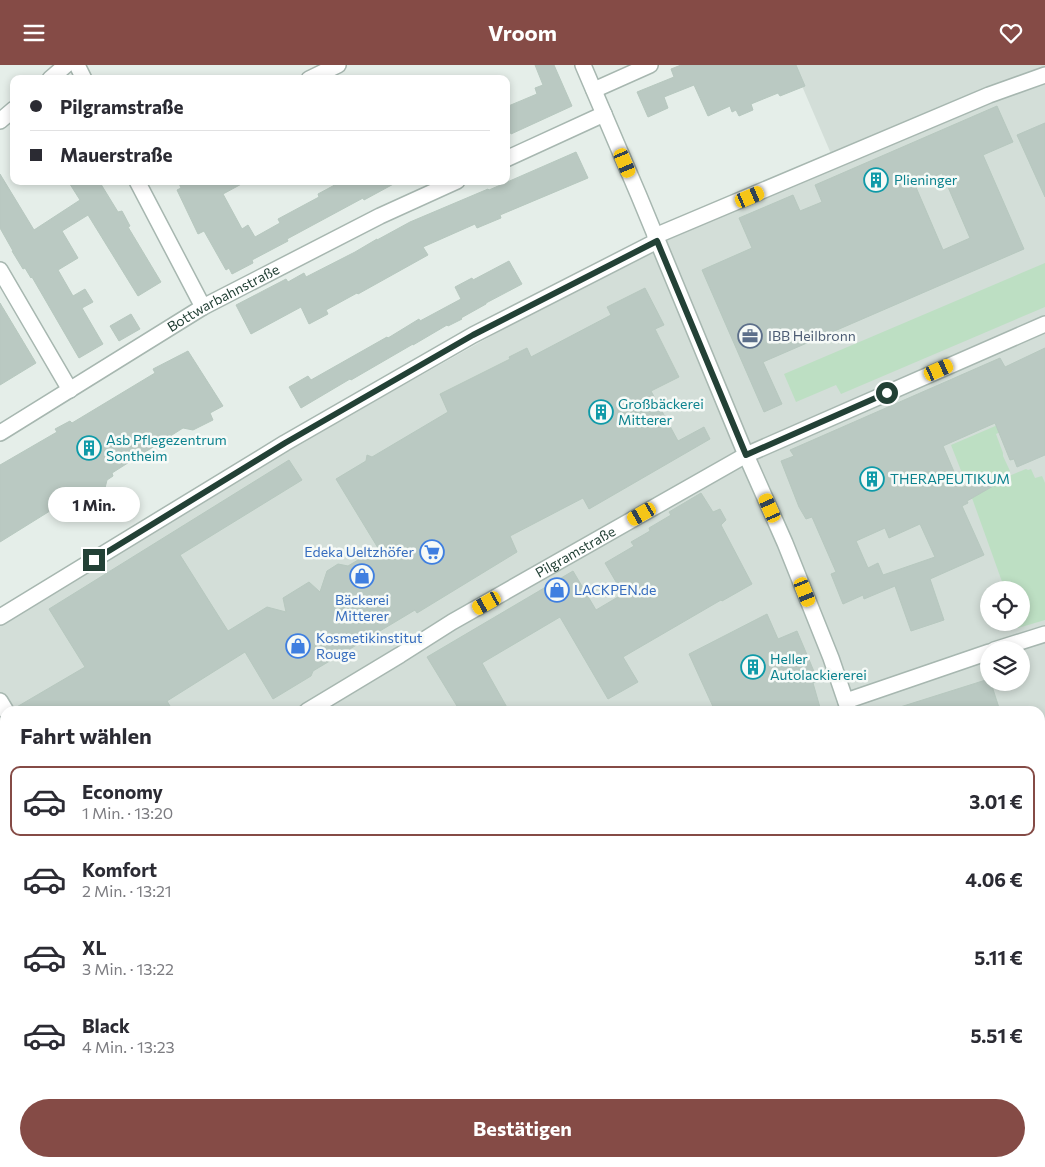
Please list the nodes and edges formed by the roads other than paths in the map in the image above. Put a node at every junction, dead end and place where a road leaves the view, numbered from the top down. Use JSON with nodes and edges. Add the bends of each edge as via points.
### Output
{"nodes":[{"id":1,"x":66,"y":65,"type":"edge"},
{"id":2,"x":338,"y":65,"type":"edge"},
{"id":3,"x":583,"y":65,"type":"edge"},
{"id":4,"x":650,"y":65,"type":"edge"},
{"id":5,"x":55,"y":75,"type":"edge"},
{"id":6,"x":317,"y":75,"type":"edge"},
{"id":7,"x":1045,"y":75,"type":"edge"},
{"id":8,"x":594,"y":90,"type":"junction"},
{"id":9,"x":10,"y":112,"type":"edge"},
{"id":10,"x":604,"y":114,"type":"junction"},
{"id":11,"x":0,"y":121,"type":"edge"},
{"id":12,"x":510,"y":157,"type":"edge"},
{"id":13,"x":139,"y":185,"type":"edge"},
{"id":14,"x":448,"y":185,"type":"edge"},
{"id":15,"x":656,"y":238,"type":"junction"},
{"id":16,"x":0,"y":270,"type":"edge"},
{"id":17,"x":203,"y":307,"type":"junction"},
{"id":18,"x":1045,"y":324,"type":"edge"},
{"id":19,"x":70,"y":390,"type":"junction"},
{"id":20,"x":0,"y":433,"type":"edge"},
{"id":21,"x":746,"y":455,"type":"junction"},
{"id":22,"x":0,"y":617,"type":"edge"},
{"id":23,"x":1045,"y":634,"type":"edge"},
{"id":24,"x":1023,"y":641,"type":"edge"},
{"id":25,"x":980,"y":655,"type":"edge"},
{"id":26,"x":315,"y":706,"type":"edge"},
{"id":27,"x":847,"y":706,"type":"edge"}],
"edges":[{"from":1,"to":5,"type":"street"},
{"from":2,"to":6,"type":"street"},
{"from":3,"to":8,"type":"street"},
{"from":4,"to":8,"type":"street"},
{"from":7,"to":15,"type":"street","via":[[981,99]]},
{"from":8,"to":10,"type":"street"},
{"from":9,"to":11,"type":"street"},
{"from":10,"to":12,"type":"street"},
{"from":10,"to":15,"type":"street"},
{"from":13,"to":17,"type":"street"},
{"from":14,"to":17,"type":"street","name":"Bottwarbahnstraße","via":[[380,216]]},
{"from":15,"to":21,"type":"street"},
{"from":15,"to":22,"type":"street","via":[[473,335],[285,443]]},
{"from":16,"to":19,"type":"street"},
{"from":17,"to":19,"type":"street","name":"Bottwarbahnstraße"},
{"from":18,"to":21,"type":"street","name":"Pilgramstraße"},
{"from":19,"to":20,"type":"street","name":"Bottwarbahnstraße"},
{"from":21,"to":26,"type":"street","name":"Pilgramstraße","via":[[452,622]]},
{"from":21,"to":27,"type":"street","via":[[785,543]]},
{"from":23,"to":24,"type":"street"},
{"from":25,"to":27,"type":"street"}]}
